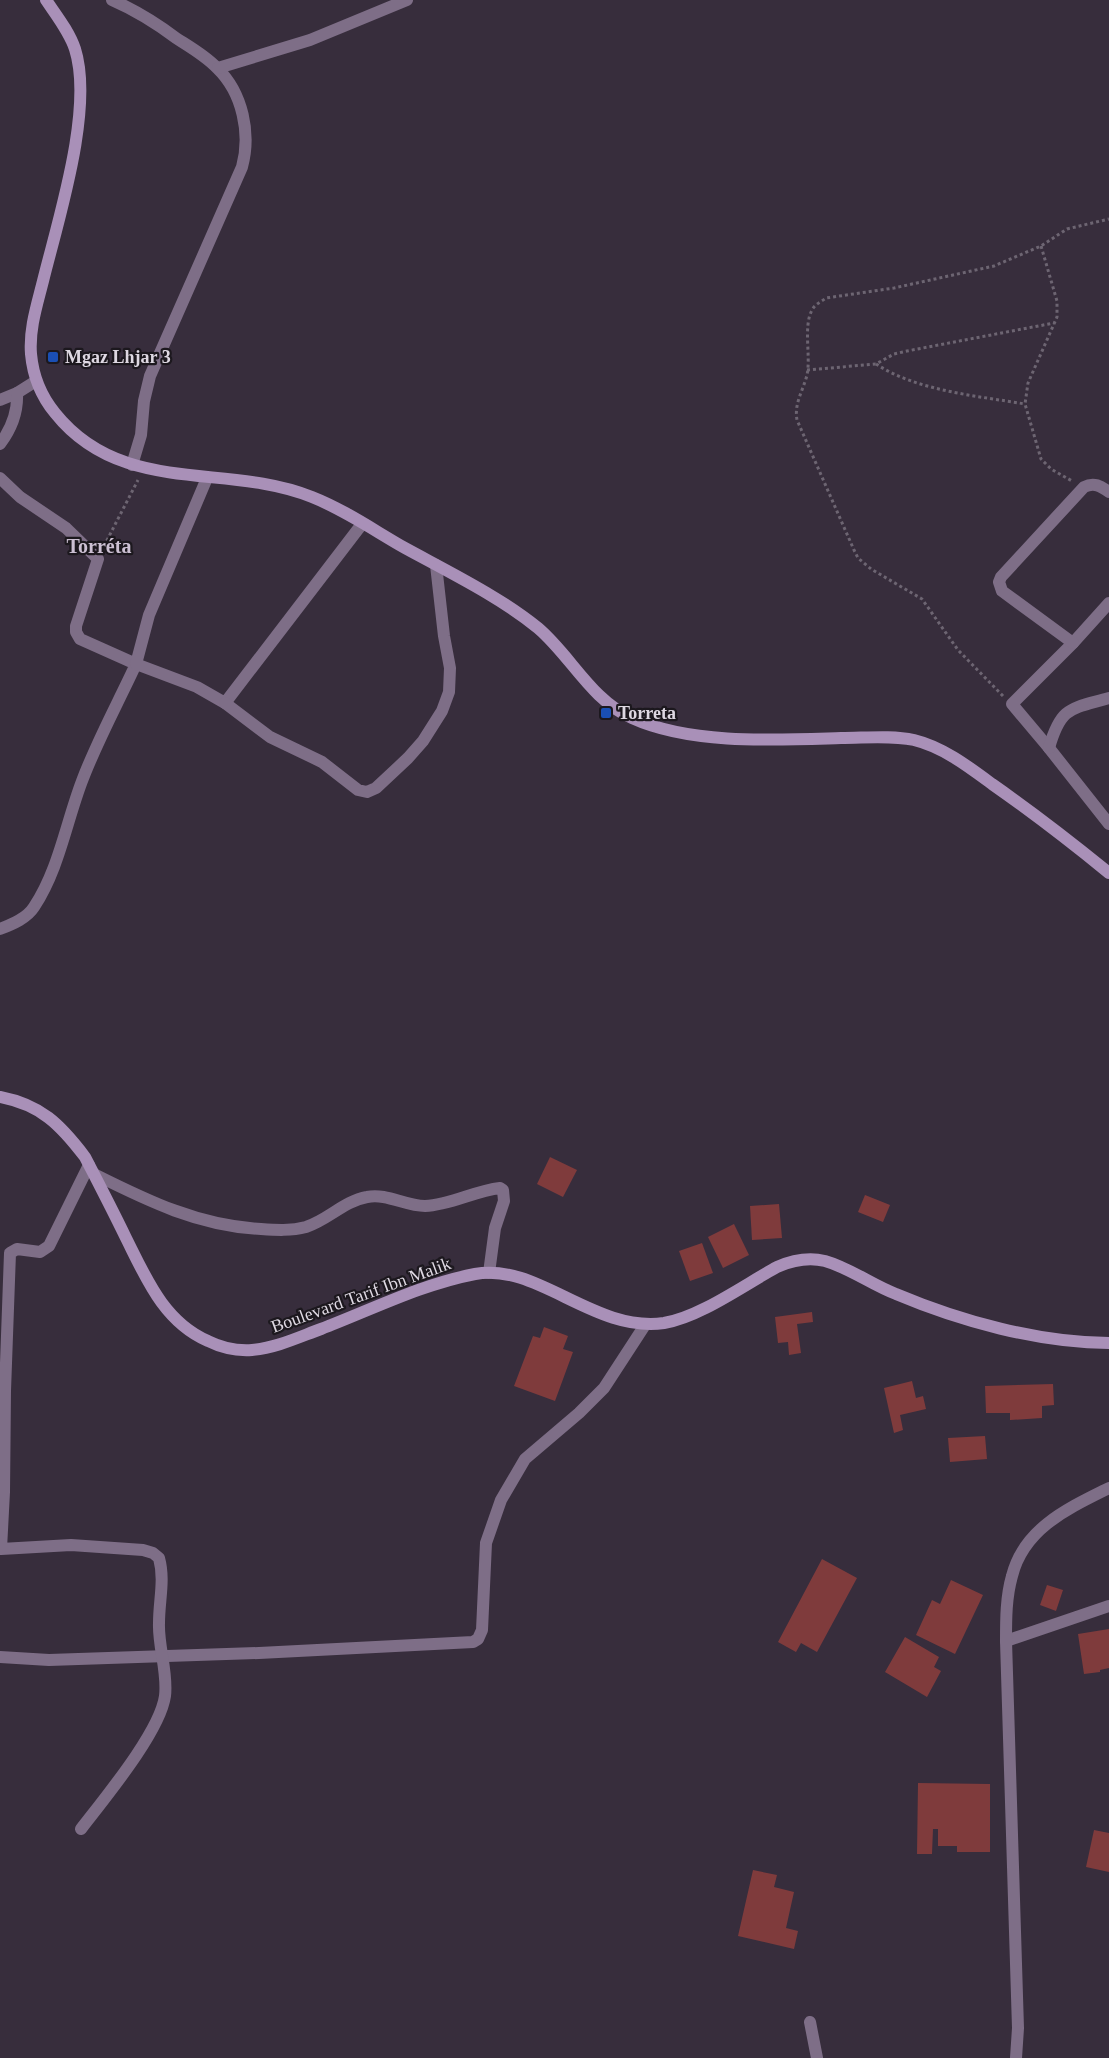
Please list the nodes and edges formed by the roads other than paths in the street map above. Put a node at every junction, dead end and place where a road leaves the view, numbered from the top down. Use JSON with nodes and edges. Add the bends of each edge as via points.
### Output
{"nodes":[{"id":1,"x":46,"y":0,"type":"edge"},
{"id":2,"x":112,"y":0,"type":"edge"},
{"id":3,"x":407,"y":0,"type":"edge"},
{"id":4,"x":218,"y":68,"type":"junction"},
{"id":5,"x":36,"y":381,"type":"junction"},
{"id":6,"x":17,"y":393,"type":"junction"},
{"id":7,"x":0,"y":400,"type":"edge"},
{"id":8,"x":0,"y":444,"type":"edge"},
{"id":9,"x":138,"y":467,"type":"junction"},
{"id":10,"x":0,"y":477,"type":"edge"},
{"id":11,"x":207,"y":478,"type":"junction"},
{"id":12,"x":1109,"y":492,"type":"edge"},
{"id":13,"x":362,"y":524,"type":"junction"},
{"id":14,"x":436,"y":565,"type":"junction"},
{"id":15,"x":1109,"y":603,"type":"edge"},
{"id":16,"x":1073,"y":644,"type":"junction"},
{"id":17,"x":136,"y":664,"type":"junction"},
{"id":18,"x":1109,"y":698,"type":"edge"},
{"id":19,"x":225,"y":703,"type":"junction"},
{"id":20,"x":1049,"y":748,"type":"junction"},
{"id":21,"x":1109,"y":824,"type":"edge"},
{"id":22,"x":1109,"y":873,"type":"edge"},
{"id":23,"x":0,"y":928,"type":"edge"},
{"id":24,"x":0,"y":1097,"type":"edge"},
{"id":25,"x":91,"y":1170,"type":"junction"},
{"id":26,"x":489,"y":1272,"type":"junction"},
{"id":27,"x":645,"y":1325,"type":"junction"},
{"id":28,"x":1109,"y":1343,"type":"edge"},
{"id":29,"x":1109,"y":1488,"type":"edge"},
{"id":30,"x":0,"y":1550,"type":"edge"},
{"id":31,"x":1109,"y":1606,"type":"edge"},
{"id":32,"x":1006,"y":1641,"type":"junction"},
{"id":33,"x":162,"y":1656,"type":"junction"},
{"id":34,"x":0,"y":1657,"type":"edge"},
{"id":35,"x":81,"y":1829,"type":"dead end"},
{"id":36,"x":810,"y":2022,"type":"dead end"},
{"id":37,"x":817,"y":2058,"type":"edge"},
{"id":38,"x":1016,"y":2058,"type":"edge"}],
"edges":[{"from":1,"to":5,"type":"street","via":[[70,37],[80,86],[74,148],[32,329]]},
{"from":2,"to":4,"type":"street","via":[[156,24]]},
{"from":3,"to":4,"type":"street","via":[[310,40]]},
{"from":4,"to":9,"type":"street","via":[[238,102],[247,135],[246,151],[150,376]]},
{"from":5,"to":6,"type":"street"},
{"from":5,"to":9,"type":"street","via":[[48,404],[76,435],[102,452]]},
{"from":6,"to":7,"type":"street"},
{"from":6,"to":8,"type":"street","via":[[15,416]]},
{"from":9,"to":11,"type":"street"},
{"from":10,"to":17,"type":"street","via":[[20,497],[66,528],[98,559],[76,626],[77,636]]},
{"from":11,"to":13,"type":"street","via":[[300,492]]},
{"from":11,"to":17,"type":"street","via":[[149,615]]},
{"from":12,"to":16,"type":"street","via":[[1095,484],[1084,487],[999,582],[1002,591]]},
{"from":13,"to":14,"type":"street"},
{"from":13,"to":19,"type":"street"},
{"from":14,"to":19,"type":"street","via":[[450,668],[449,692],[423,741],[376,788],[367,792],[357,790],[322,762],[270,737]]},
{"from":14,"to":22,"type":"street","via":[[537,627],[602,698],[625,715],[662,730],[700,736],[889,737],[931,745],[1010,796]]},
{"from":15,"to":16,"type":"street"},
{"from":16,"to":20,"type":"street","via":[[1012,704]]},
{"from":17,"to":19,"type":"street","via":[[197,687]]},
{"from":17,"to":23,"type":"street","via":[[84,776],[62,843],[34,908]]},
{"from":18,"to":20,"type":"street","via":[[1065,714]]},
{"from":20,"to":21,"type":"street"},
{"from":24,"to":25,"type":"street","name":"Boulevard Tarif Ibn Malik","via":[[21,1101],[57,1123]]},
{"from":25,"to":26,"type":"street","name":"Boulevard Tarif Ibn Malik","via":[[162,1304],[192,1333],[221,1347],[271,1347],[429,1287]]},
{"from":25,"to":26,"type":"street","via":[[191,1218],[273,1230],[306,1227],[370,1196],[426,1206],[500,1188],[505,1194]]},
{"from":25,"to":30,"type":"street","via":[[49,1246],[40,1252],[17,1249],[10,1253]]},
{"from":26,"to":27,"type":"street","name":"Boulevard Tarif Ibn Malik","via":[[526,1281],[614,1320]]},
{"from":27,"to":28,"type":"street","name":"Boulevard Tarif Ibn Malik","via":[[695,1313],[790,1261],[814,1259],[907,1299],[999,1328],[1059,1341]]},
{"from":27,"to":33,"type":"street","via":[[604,1388],[525,1459],[501,1500],[486,1543],[482,1630],[478,1639],[466,1643]]},
{"from":29,"to":32,"type":"street","via":[[1048,1521],[1021,1552],[1007,1601]]},
{"from":30,"to":33,"type":"street","via":[[71,1545],[153,1553],[162,1569]]},
{"from":31,"to":32,"type":"street"},
{"from":32,"to":38,"type":"street"},
{"from":33,"to":34,"type":"street","via":[[49,1660]]},
{"from":33,"to":35,"type":"street","via":[[163,1704],[120,1778]]},
{"from":36,"to":37,"type":"street"}]}
